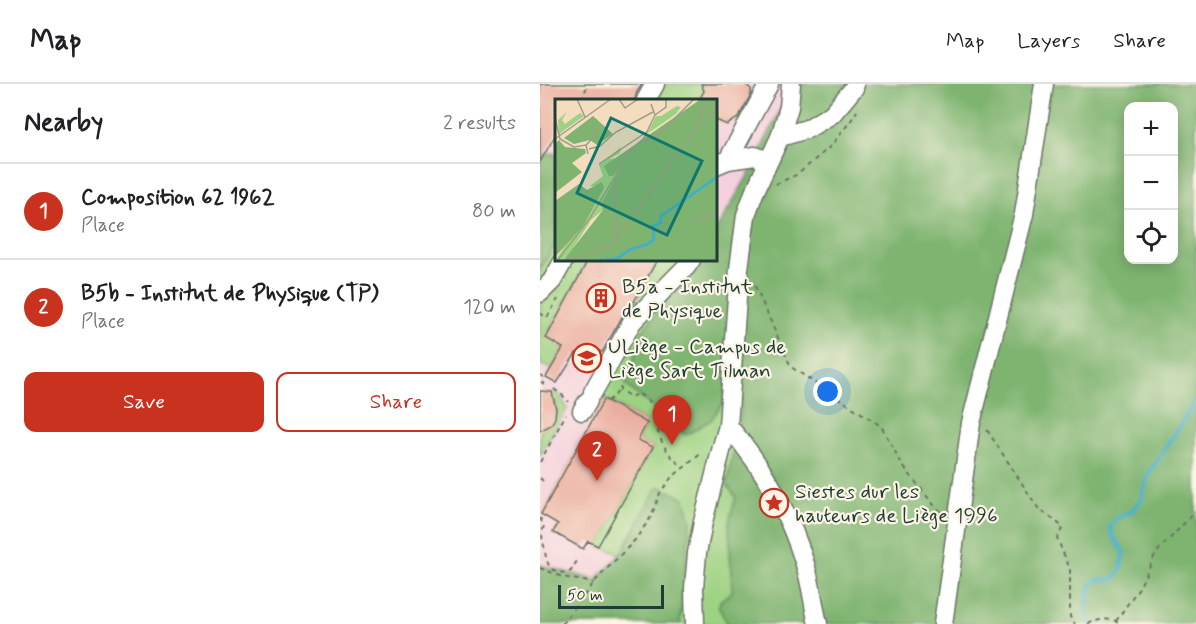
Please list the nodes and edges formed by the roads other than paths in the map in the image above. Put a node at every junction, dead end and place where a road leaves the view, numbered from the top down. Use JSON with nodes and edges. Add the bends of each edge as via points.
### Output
{"nodes":[{"id":1,"x":655,"y":84,"type":"edge"},
{"id":2,"x":769,"y":84,"type":"edge"},
{"id":3,"x":791,"y":84,"type":"edge"},
{"id":4,"x":855,"y":84,"type":"edge"},
{"id":5,"x":1044,"y":84,"type":"edge"},
{"id":6,"x":647,"y":99,"type":"edge"},
{"id":7,"x":780,"y":137,"type":"junction"},
{"id":8,"x":768,"y":161,"type":"junction"},
{"id":9,"x":722,"y":162,"type":"edge"},
{"id":10,"x":563,"y":261,"type":"edge"},
{"id":11,"x":690,"y":261,"type":"edge"},
{"id":12,"x":540,"y":293,"type":"edge"},
{"id":13,"x":588,"y":402,"type":"road end"},
{"id":14,"x":725,"y":434,"type":"junction"},
{"id":15,"x":695,"y":624,"type":"edge"},
{"id":16,"x":818,"y":624,"type":"edge"},
{"id":17,"x":943,"y":624,"type":"edge"}],
"edges":[{"from":1,"to":6,"type":"street"},
{"from":2,"to":9,"type":"street"},
{"from":3,"to":7,"type":"street"},
{"from":4,"to":7,"type":"street","via":[[832,114],[807,129]]},
{"from":5,"to":17,"type":"street","via":[[1024,214],[971,423]]},
{"from":7,"to":8,"type":"street"},
{"from":8,"to":9,"type":"street","via":[[755,156]]},
{"from":8,"to":14,"type":"street","via":[[746,215]]},
{"from":10,"to":12,"type":"street"},
{"from":11,"to":13,"type":"street","via":[[632,322]]},
{"from":14,"to":15,"type":"street","via":[[698,553]]},
{"from":14,"to":16,"type":"street","via":[[748,448],[767,476],[804,562]]}]}
